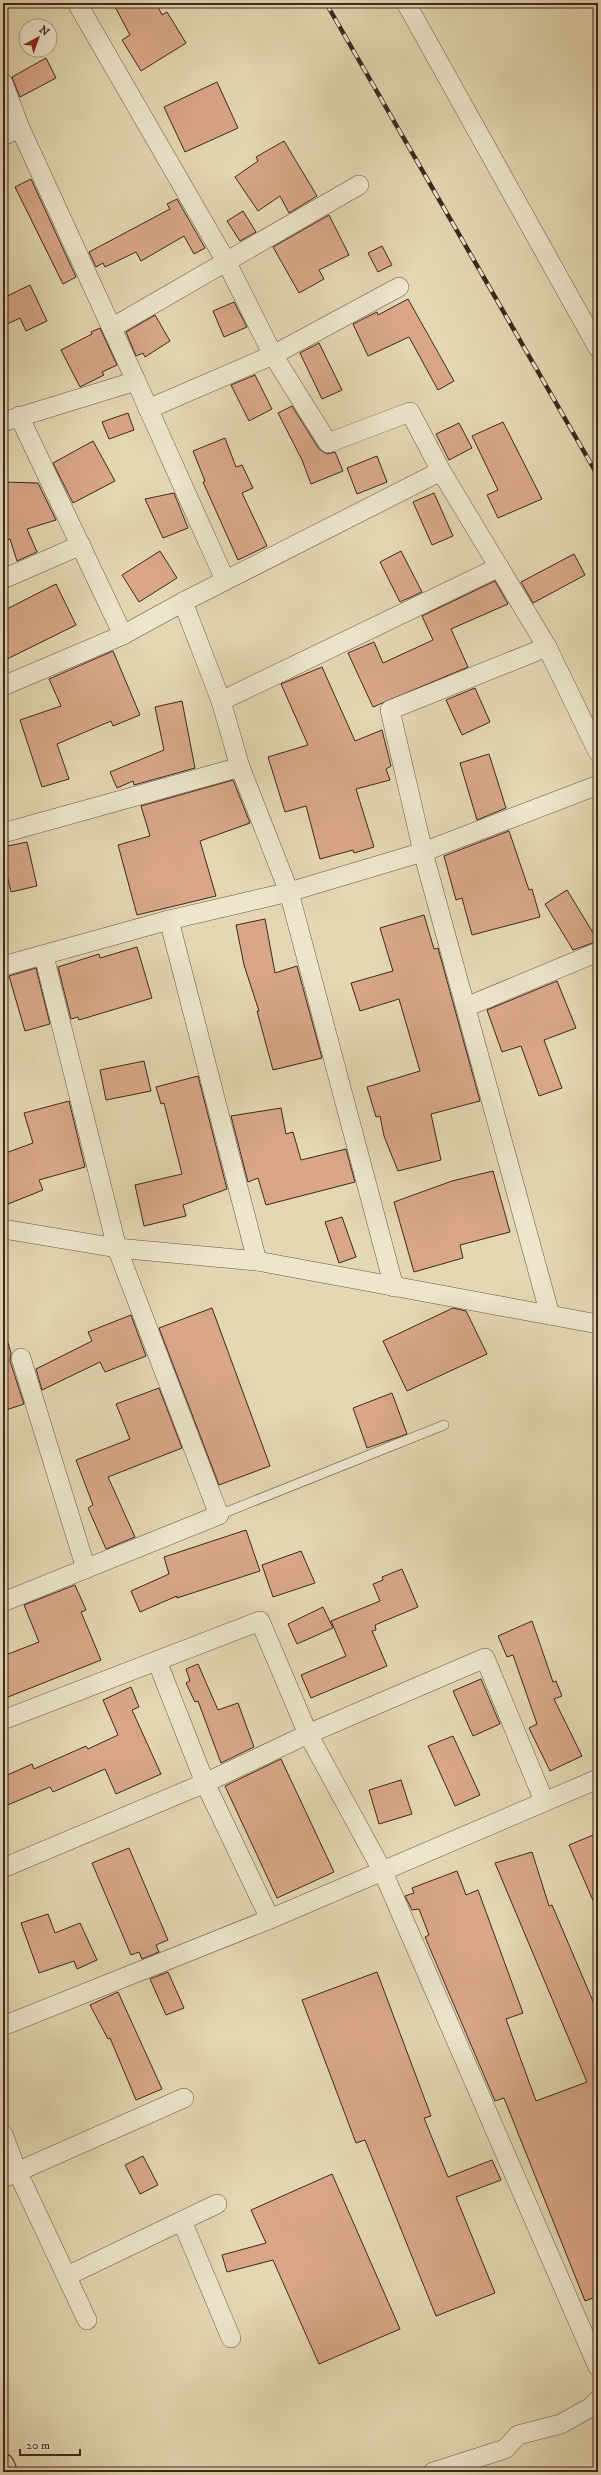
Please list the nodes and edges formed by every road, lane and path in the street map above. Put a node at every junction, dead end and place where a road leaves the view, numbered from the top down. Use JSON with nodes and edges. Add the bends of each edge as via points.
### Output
{"nodes":[{"id":1,"x":77,"y":3,"type":"edge"},
{"id":2,"x":406,"y":3,"type":"edge"},
{"id":3,"x":3,"y":83,"type":"edge"},
{"id":4,"x":20,"y":128,"type":"junction"},
{"id":5,"x":3,"y":136,"type":"edge"},
{"id":6,"x":359,"y":185,"type":"dead end"},
{"id":7,"x":227,"y":263,"type":"junction"},
{"id":8,"x":399,"y":288,"type":"dead end"},
{"id":9,"x":113,"y":327,"type":"junction"},
{"id":10,"x":598,"y":348,"type":"edge"},
{"id":11,"x":273,"y":355,"type":"junction"},
{"id":12,"x":136,"y":381,"type":"junction"},
{"id":13,"x":148,"y":409,"type":"junction"},
{"id":14,"x":11,"y":419,"type":"edge"},
{"id":15,"x":440,"y":471,"type":"junction"},
{"id":16,"x":81,"y":545,"type":"junction"},
{"id":17,"x":499,"y":567,"type":"junction"},
{"id":18,"x":3,"y":579,"type":"edge"},
{"id":19,"x":225,"y":580,"type":"junction"},
{"id":20,"x":183,"y":602,"type":"junction"},
{"id":21,"x":123,"y":635,"type":"junction"},
{"id":22,"x":547,"y":647,"type":"junction"},
{"id":23,"x":3,"y":686,"type":"edge"},
{"id":24,"x":221,"y":701,"type":"junction"},
{"id":25,"x":598,"y":752,"type":"edge"},
{"id":26,"x":240,"y":767,"type":"junction"},
{"id":27,"x":598,"y":785,"type":"edge"},
{"id":28,"x":3,"y":833,"type":"edge"},
{"id":29,"x":423,"y":852,"type":"junction"},
{"id":30,"x":289,"y":892,"type":"junction"},
{"id":31,"x":169,"y":920,"type":"junction"},
{"id":32,"x":598,"y":952,"type":"edge"},
{"id":33,"x":44,"y":956,"type":"junction"},
{"id":34,"x":3,"y":966,"type":"edge"},
{"id":35,"x":466,"y":1007,"type":"junction"},
{"id":36,"x":3,"y":1229,"type":"edge"},
{"id":37,"x":117,"y":1248,"type":"junction"},
{"id":38,"x":258,"y":1260,"type":"junction"},
{"id":39,"x":394,"y":1287,"type":"junction"},
{"id":40,"x":550,"y":1315,"type":"junction"},
{"id":41,"x":598,"y":1324,"type":"edge"},
{"id":42,"x":21,"y":1358,"type":"dead end"},
{"id":43,"x":444,"y":1426,"type":"dead end"},
{"id":44,"x":219,"y":1515,"type":"junction"},
{"id":45,"x":86,"y":1569,"type":"junction"},
{"id":46,"x":3,"y":1602,"type":"edge"},
{"id":47,"x":157,"y":1662,"type":"junction"},
{"id":48,"x":3,"y":1720,"type":"edge"},
{"id":49,"x":308,"y":1734,"type":"junction"},
{"id":50,"x":598,"y":1779,"type":"edge"},
{"id":51,"x":205,"y":1783,"type":"junction"},
{"id":52,"x":544,"y":1801,"type":"junction"},
{"id":53,"x":3,"y":1868,"type":"edge"},
{"id":54,"x":383,"y":1872,"type":"junction"},
{"id":55,"x":270,"y":1919,"type":"junction"},
{"id":56,"x":3,"y":2026,"type":"edge"},
{"id":57,"x":184,"y":2098,"type":"dead end"},
{"id":58,"x":3,"y":2134,"type":"edge"},
{"id":59,"x":10,"y":2175,"type":"edge"},
{"id":60,"x":217,"y":2204,"type":"dead end"},
{"id":61,"x":182,"y":2221,"type":"junction"},
{"id":62,"x":67,"y":2276,"type":"junction"},
{"id":63,"x":87,"y":2320,"type":"dead end"},
{"id":64,"x":231,"y":2338,"type":"dead end"},
{"id":65,"x":598,"y":2367,"type":"edge"},
{"id":66,"x":598,"y":2400,"type":"edge"},
{"id":67,"x":3,"y":2466,"type":"edge"},
{"id":68,"x":6,"y":2472,"type":"edge"},
{"id":69,"x":433,"y":2472,"type":"edge"}],
"edges":[{"from":1,"to":7,"type":"street"},
{"from":2,"to":10,"type":"street"},
{"from":3,"to":4,"type":"street"},
{"from":4,"to":5,"type":"street"},
{"from":4,"to":9,"type":"street"},
{"from":6,"to":7,"type":"street"},
{"from":7,"to":9,"type":"street"},
{"from":7,"to":11,"type":"street"},
{"from":8,"to":11,"type":"street"},
{"from":9,"to":12,"type":"street"},
{"from":11,"to":13,"type":"street"},
{"from":11,"to":15,"type":"street","via":[[328,443],[410,412]]},
{"from":12,"to":13,"type":"street"},
{"from":12,"to":14,"type":"street"},
{"from":13,"to":19,"type":"street"},
{"from":14,"to":16,"type":"street"},
{"from":15,"to":17,"type":"street"},
{"from":15,"to":19,"type":"street"},
{"from":16,"to":18,"type":"street"},
{"from":16,"to":21,"type":"street"},
{"from":17,"to":22,"type":"street"},
{"from":17,"to":24,"type":"street"},
{"from":19,"to":20,"type":"street"},
{"from":20,"to":21,"type":"street"},
{"from":20,"to":24,"type":"street"},
{"from":21,"to":23,"type":"street"},
{"from":22,"to":25,"type":"street"},
{"from":22,"to":29,"type":"street","via":[[390,710]]},
{"from":24,"to":26,"type":"street"},
{"from":26,"to":28,"type":"street"},
{"from":26,"to":30,"type":"street"},
{"from":27,"to":29,"type":"street"},
{"from":29,"to":30,"type":"street"},
{"from":29,"to":35,"type":"street"},
{"from":30,"to":31,"type":"street"},
{"from":30,"to":39,"type":"street"},
{"from":31,"to":33,"type":"street"},
{"from":31,"to":38,"type":"street"},
{"from":32,"to":35,"type":"street"},
{"from":33,"to":34,"type":"street"},
{"from":33,"to":37,"type":"street"},
{"from":35,"to":40,"type":"street"},
{"from":36,"to":37,"type":"street"},
{"from":37,"to":38,"type":"street"},
{"from":37,"to":44,"type":"street"},
{"from":38,"to":39,"type":"street"},
{"from":39,"to":40,"type":"street"},
{"from":40,"to":41,"type":"street"},
{"from":42,"to":45,"type":"street"},
{"from":43,"to":44,"type":"lane"},
{"from":44,"to":45,"type":"street"},
{"from":45,"to":46,"type":"street"},
{"from":47,"to":48,"type":"street"},
{"from":47,"to":49,"type":"street","via":[[260,1621]]},
{"from":47,"to":51,"type":"street"},
{"from":49,"to":51,"type":"street"},
{"from":49,"to":52,"type":"street","via":[[485,1658]]},
{"from":49,"to":54,"type":"street"},
{"from":50,"to":52,"type":"street"},
{"from":51,"to":53,"type":"street"},
{"from":51,"to":55,"type":"street"},
{"from":52,"to":54,"type":"street"},
{"from":54,"to":55,"type":"street"},
{"from":54,"to":65,"type":"street"},
{"from":55,"to":56,"type":"street"},
{"from":57,"to":59,"type":"street"},
{"from":58,"to":59,"type":"street"},
{"from":59,"to":62,"type":"street"},
{"from":60,"to":61,"type":"street"},
{"from":61,"to":62,"type":"street"},
{"from":61,"to":64,"type":"street"},
{"from":62,"to":63,"type":"street"},
{"from":66,"to":69,"type":"street","via":[[591,2408],[561,2424],[518,2435],[505,2449]]},
{"from":67,"to":68,"type":"highway"}]}
